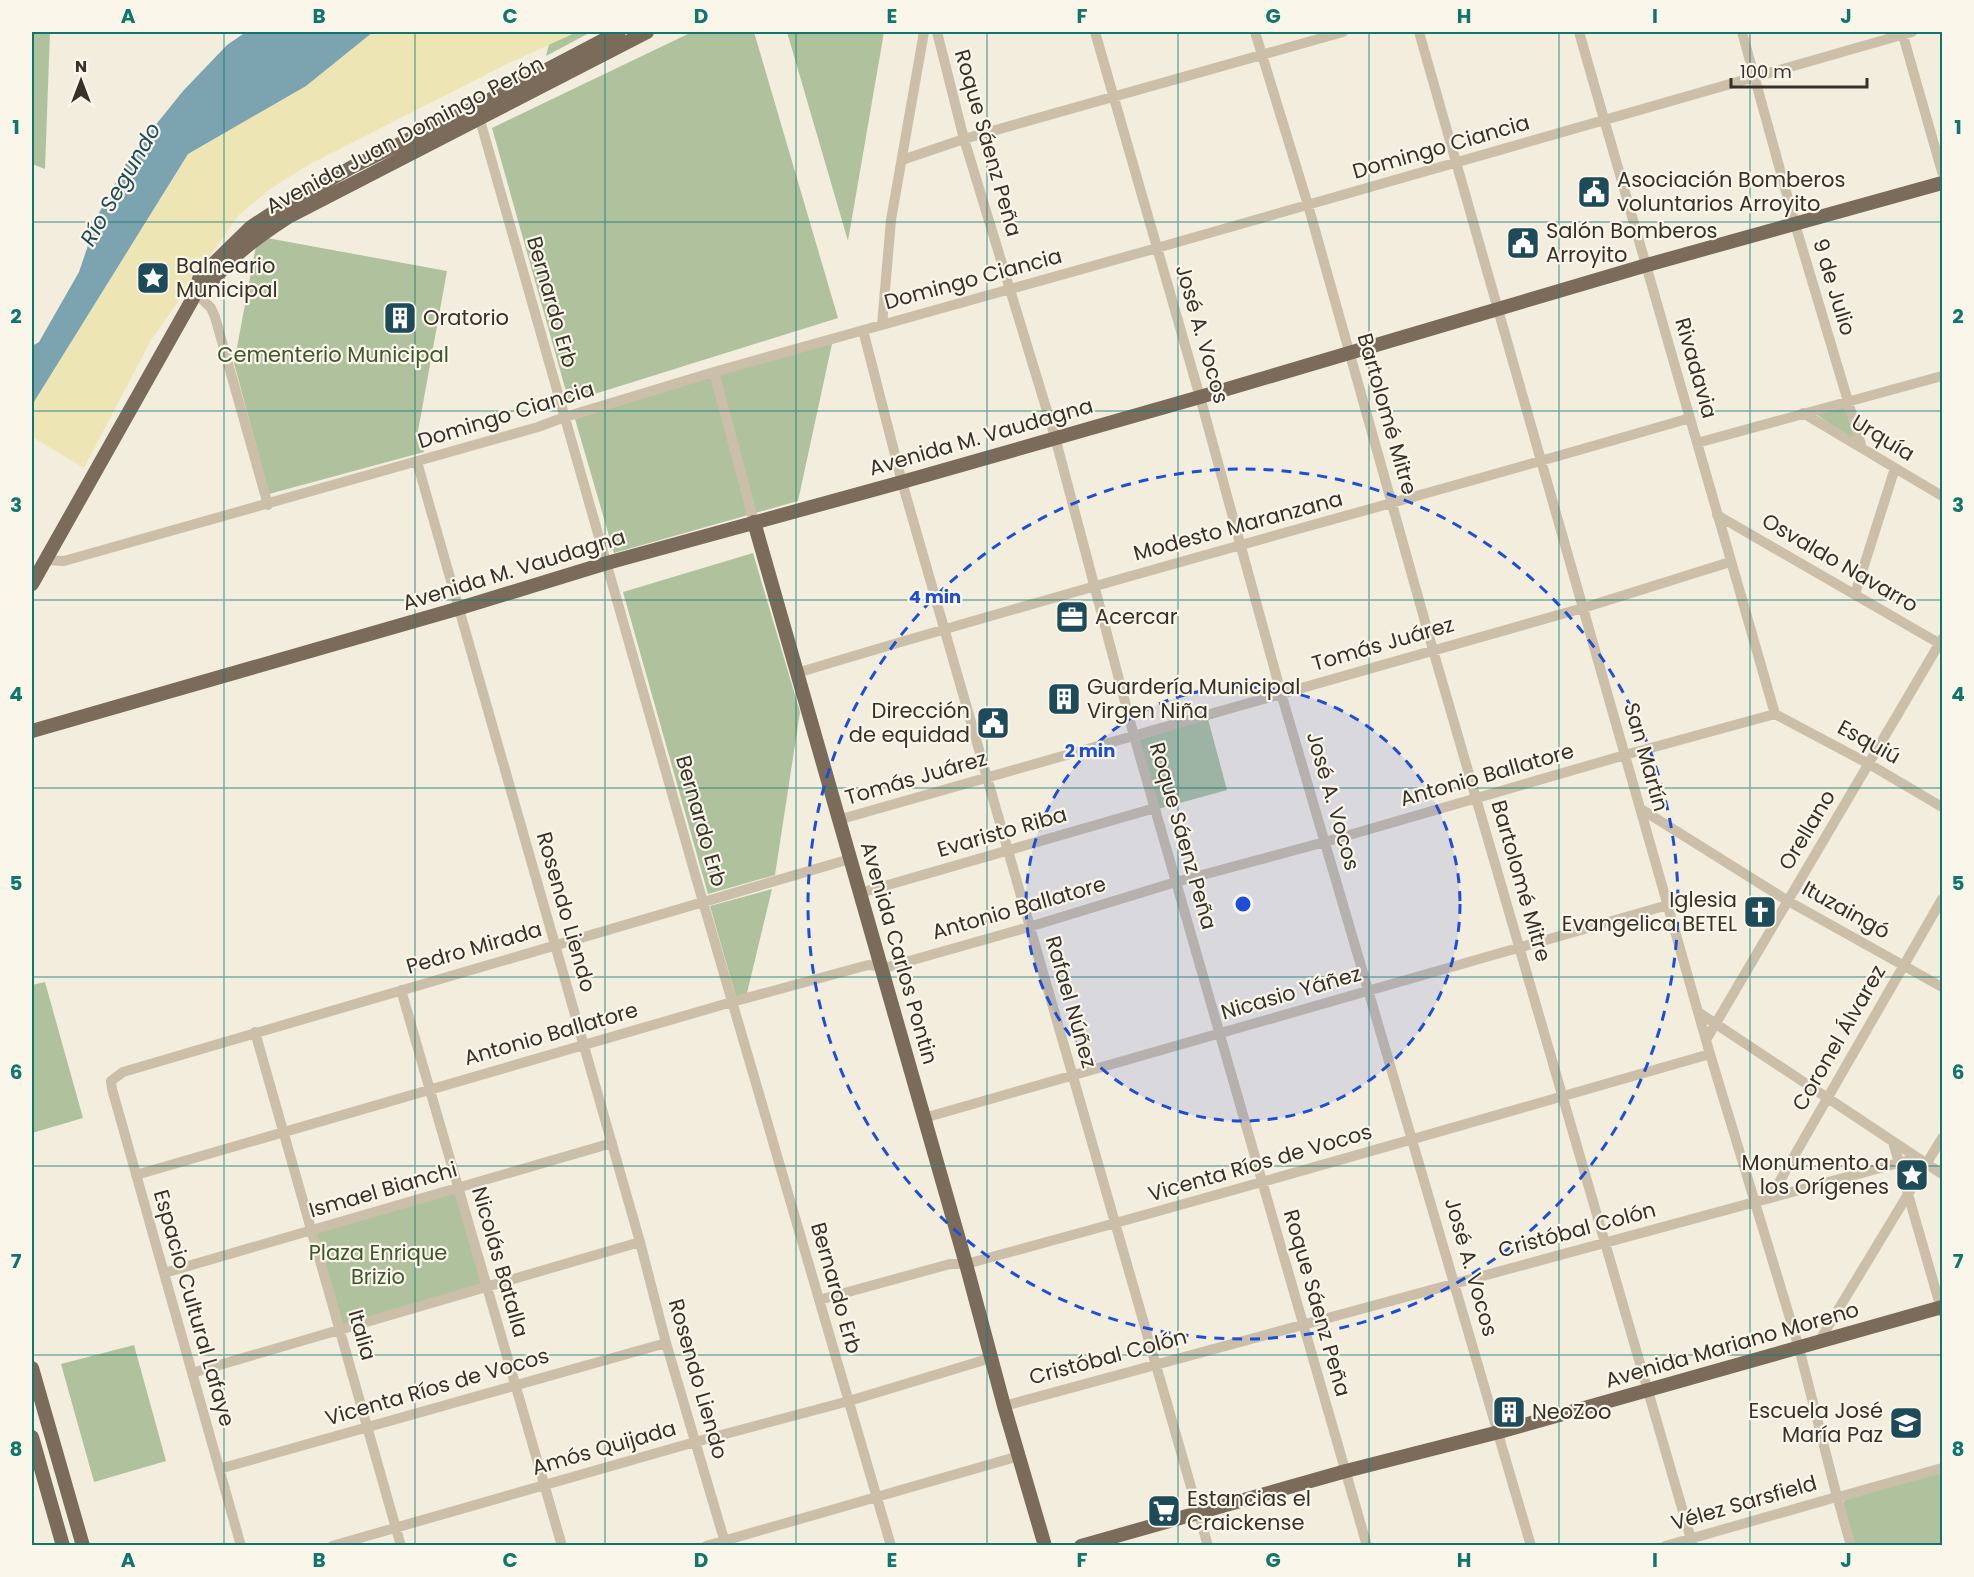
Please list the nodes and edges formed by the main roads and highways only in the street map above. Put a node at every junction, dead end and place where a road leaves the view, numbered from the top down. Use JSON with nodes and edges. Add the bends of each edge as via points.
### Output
{"nodes":[{"id":1,"x":619,"y":32,"type":"edge"},
{"id":2,"x":647,"y":32,"type":"edge"},
{"id":3,"x":478,"y":113,"type":"junction"},
{"id":4,"x":1942,"y":183,"type":"edge"},
{"id":5,"x":754,"y":522,"type":"junction"},
{"id":6,"x":32,"y":584,"type":"edge"},
{"id":7,"x":32,"y":731,"type":"edge"},
{"id":8,"x":1942,"y":1309,"type":"edge"},
{"id":9,"x":32,"y":1368,"type":"edge"},
{"id":10,"x":32,"y":1437,"type":"edge"},
{"id":11,"x":63,"y":1545,"type":"edge"},
{"id":12,"x":83,"y":1545,"type":"edge"},
{"id":13,"x":1045,"y":1545,"type":"edge"},
{"id":14,"x":1081,"y":1545,"type":"edge"}],
"edges":[{"from":1,"to":3,"type":"main road","name":"Avenida Juan Domingo Perón"},
{"from":2,"to":3,"type":"main road","name":"Avenida Juan Domingo Perón"},
{"from":3,"to":6,"type":"main road","name":"Avenida Juan Domingo Perón","via":[[288,217],[252,242],[196,293]]},
{"from":4,"to":5,"type":"main road","name":"Avenida M. Vaudagna"},
{"from":5,"to":7,"type":"main road","name":"Avenida M. Vaudagna"},
{"from":5,"to":13,"type":"main road","name":"Avenida Carlos Pontin"},
{"from":8,"to":14,"type":"main road","name":"Avenida Mariano Moreno"},
{"from":9,"to":12,"type":"main road"},
{"from":10,"to":11,"type":"main road"}]}
